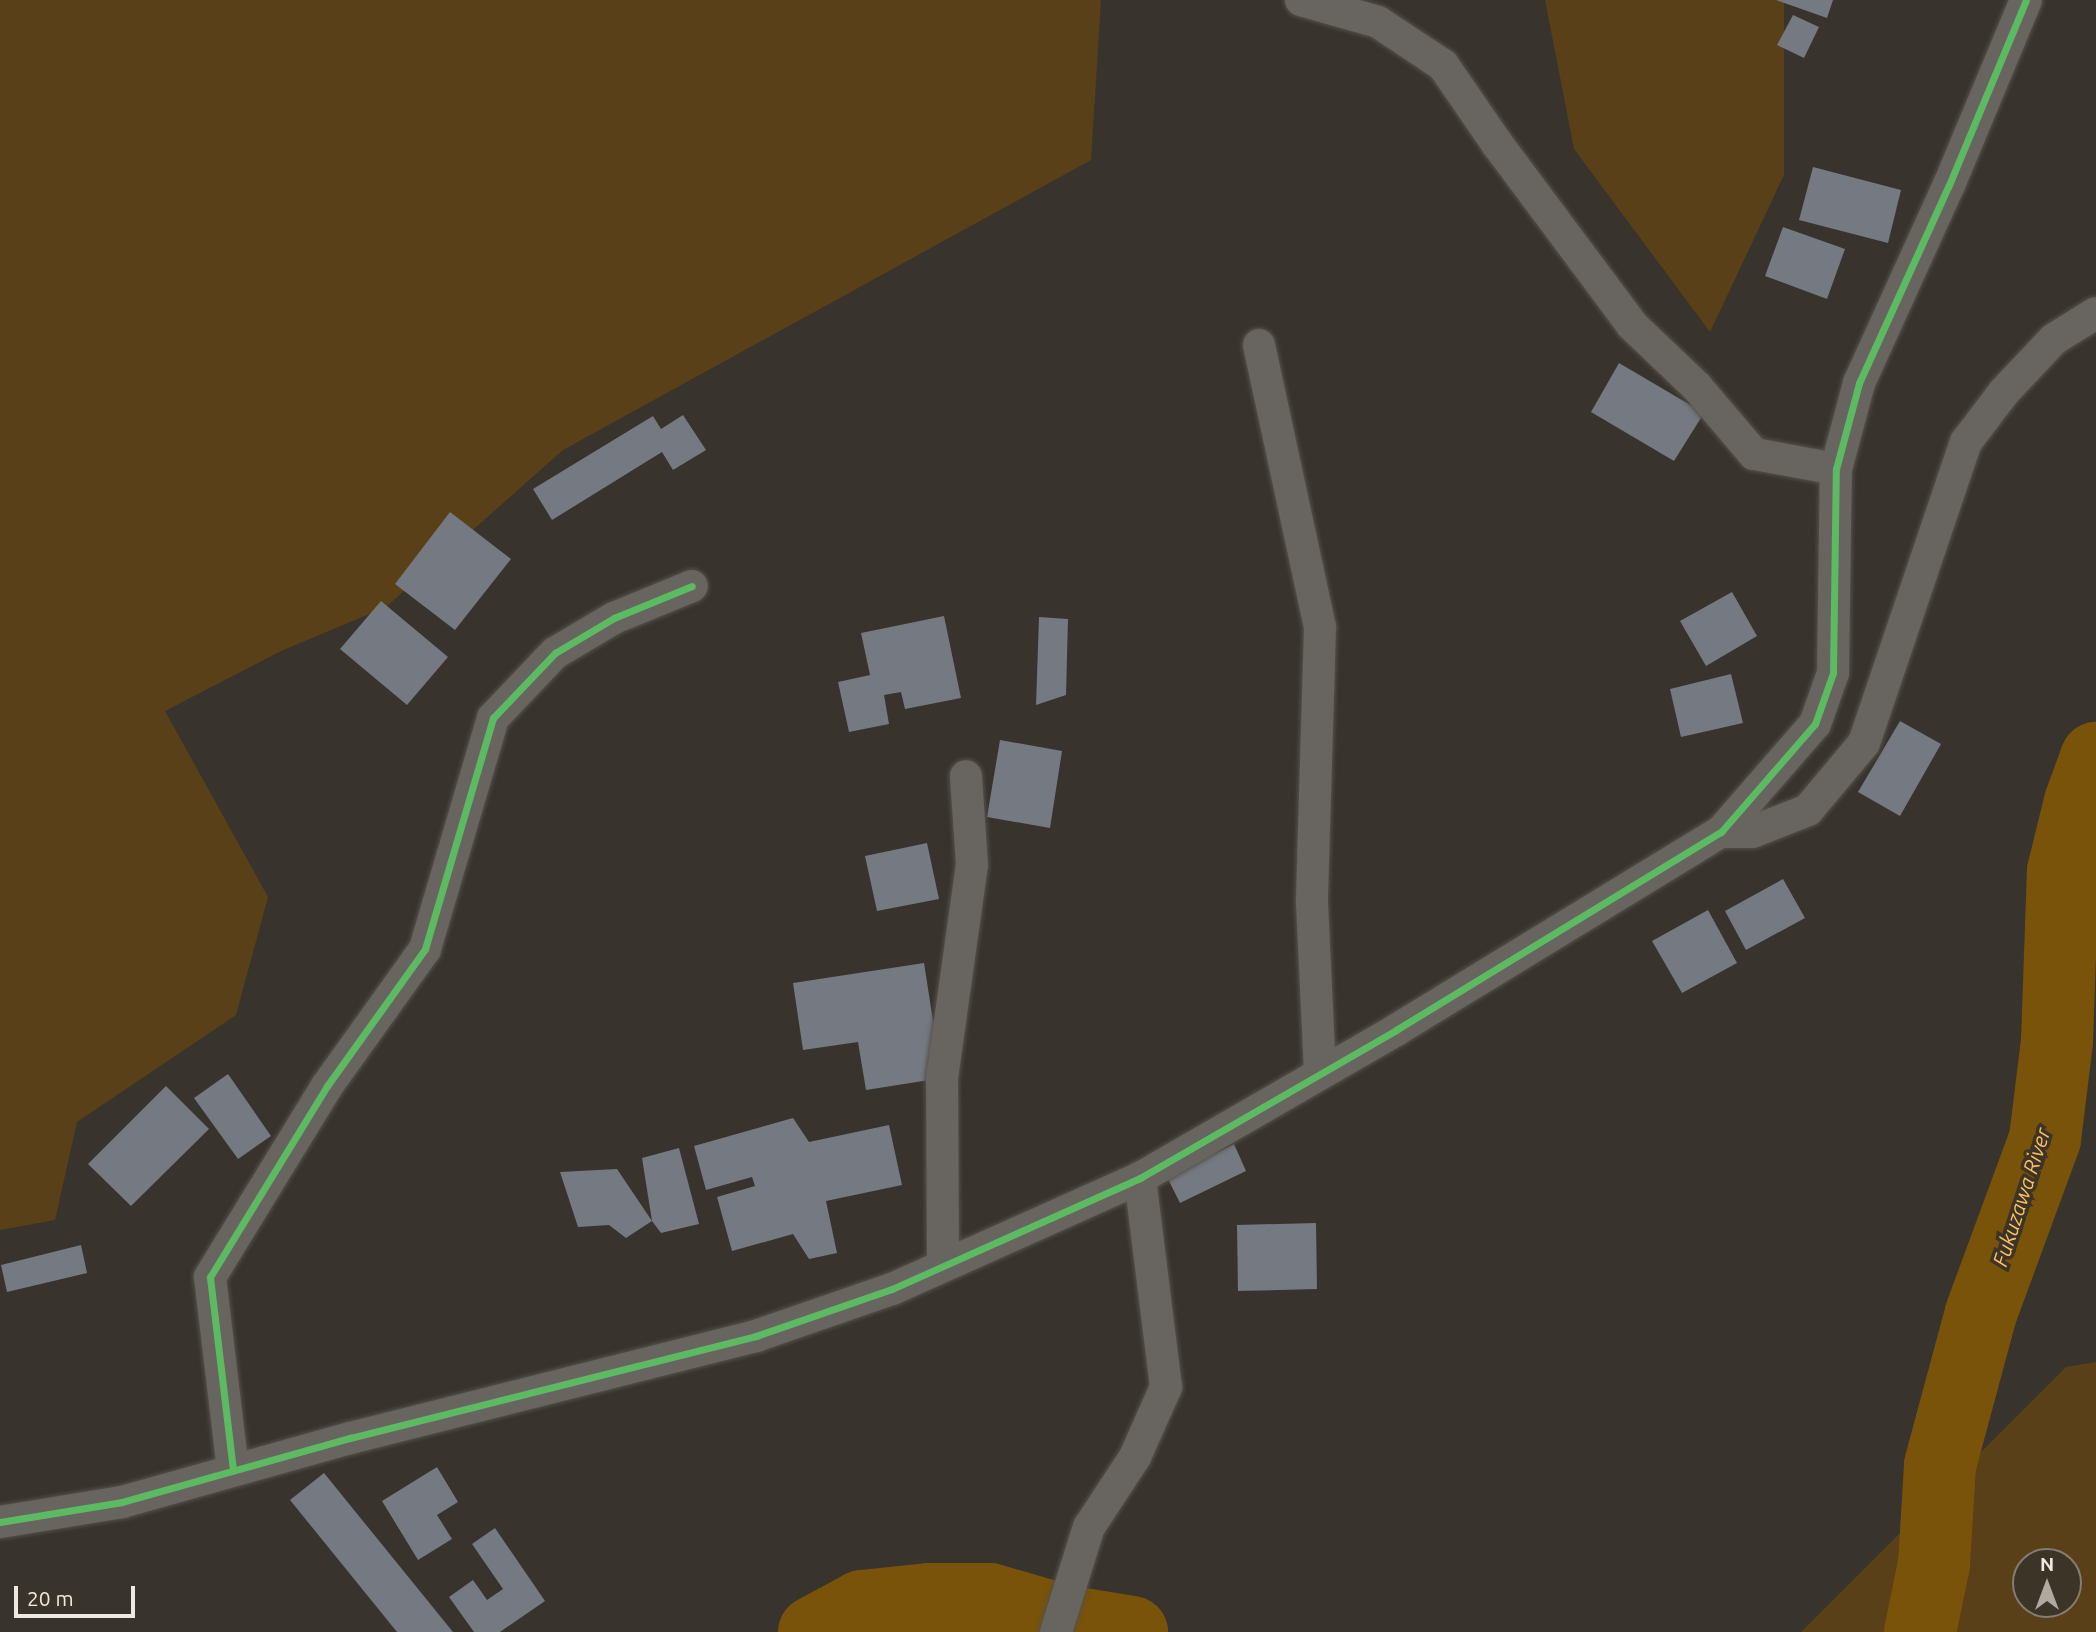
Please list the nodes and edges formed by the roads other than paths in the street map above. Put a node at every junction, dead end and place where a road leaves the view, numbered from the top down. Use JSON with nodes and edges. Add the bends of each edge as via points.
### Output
{"nodes":[{"id":1,"x":1301,"y":0,"type":"edge"},
{"id":2,"x":2026,"y":0,"type":"edge"},
{"id":3,"x":2096,"y":313,"type":"edge"},
{"id":4,"x":1259,"y":345,"type":"dead end"},
{"id":5,"x":1836,"y":469,"type":"junction"},
{"id":6,"x":692,"y":586,"type":"dead end"},
{"id":7,"x":966,"y":776,"type":"dead end"},
{"id":8,"x":1721,"y":832,"type":"junction"},
{"id":9,"x":1320,"y":1072,"type":"junction"},
{"id":10,"x":1140,"y":1178,"type":"junction"},
{"id":11,"x":943,"y":1266,"type":"junction"},
{"id":12,"x":233,"y":1470,"type":"junction"},
{"id":13,"x":0,"y":1522,"type":"edge"},
{"id":14,"x":1056,"y":1632,"type":"edge"}],
"edges":[{"from":1,"to":5,"type":"street","via":[[1378,22],[1443,65],[1632,325],[1698,387],[1754,454]]},
{"from":2,"to":5,"type":"street","via":[[1859,383]]},
{"from":3,"to":8,"type":"street","via":[[2054,339],[2004,391],[1966,442],[1864,743],[1808,810],[1752,832]]},
{"from":4,"to":9,"type":"street","via":[[1320,627],[1312,903]]},
{"from":5,"to":8,"type":"street","via":[[1833,673],[1815,724]]},
{"from":6,"to":12,"type":"street","via":[[614,618],[555,653],[493,718],[425,949],[327,1086],[210,1277]]},
{"from":7,"to":11,"type":"street","via":[[972,865],[942,1078]]},
{"from":8,"to":9,"type":"street"},
{"from":9,"to":10,"type":"street"},
{"from":10,"to":11,"type":"street"},
{"from":10,"to":14,"type":"street","via":[[1166,1387],[1135,1457],[1089,1527]]},
{"from":11,"to":12,"type":"street","via":[[892,1289],[756,1336]]},
{"from":12,"to":13,"type":"street","via":[[122,1502]]}]}
